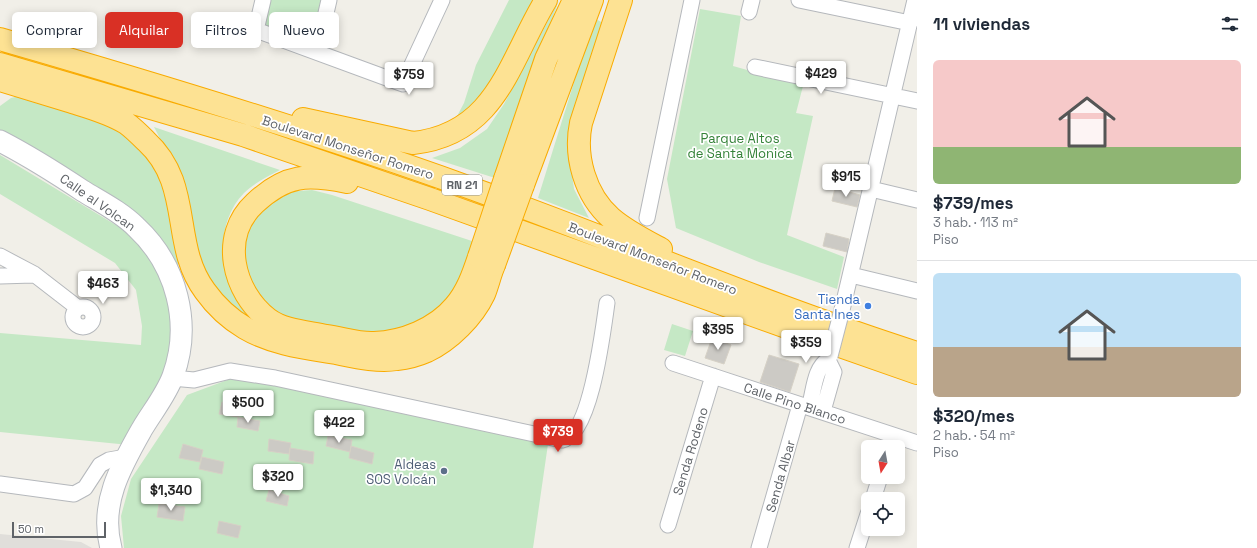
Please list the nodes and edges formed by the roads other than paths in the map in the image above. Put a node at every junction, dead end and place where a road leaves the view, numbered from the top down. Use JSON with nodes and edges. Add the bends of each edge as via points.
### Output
{"nodes":[{"id":1,"x":263,"y":0,"type":"edge"},
{"id":2,"x":329,"y":0,"type":"edge"},
{"id":3,"x":442,"y":0,"type":"edge"},
{"id":4,"x":546,"y":0,"type":"edge"},
{"id":5,"x":574,"y":0,"type":"edge"},
{"id":6,"x":592,"y":0,"type":"edge"},
{"id":7,"x":621,"y":0,"type":"edge"},
{"id":8,"x":692,"y":0,"type":"edge"},
{"id":9,"x":799,"y":0,"type":"edge"},
{"id":10,"x":916,"y":2,"type":"edge"},
{"id":11,"x":910,"y":23,"type":"junction"},
{"id":12,"x":0,"y":39,"type":"edge"},
{"id":13,"x":317,"y":52,"type":"junction"},
{"id":14,"x":0,"y":64,"type":"edge"},
{"id":15,"x":755,"y":67,"type":"dead end"},
{"id":16,"x":0,"y":80,"type":"edge"},
{"id":17,"x":24,"y":88,"type":"junction"},
{"id":18,"x":0,"y":92,"type":"edge"},
{"id":19,"x":188,"y":94,"type":"junction"},
{"id":20,"x":893,"y":96,"type":"junction"},
{"id":21,"x":917,"y":101,"type":"edge"},
{"id":22,"x":0,"y":141,"type":"edge"},
{"id":23,"x":514,"y":182,"type":"junction"},
{"id":24,"x":871,"y":189,"type":"junction"},
{"id":25,"x":430,"y":199,"type":"junction"},
{"id":26,"x":917,"y":200,"type":"edge"},
{"id":27,"x":647,"y":218,"type":"dead end"},
{"id":28,"x":0,"y":256,"type":"edge"},
{"id":29,"x":486,"y":261,"type":"junction"},
{"id":30,"x":34,"y":274,"type":"junction"},
{"id":31,"x":851,"y":275,"type":"junction"},
{"id":32,"x":0,"y":276,"type":"edge"},
{"id":33,"x":730,"y":288,"type":"junction"},
{"id":34,"x":917,"y":291,"type":"edge"},
{"id":35,"x":607,"y":303,"type":"dead end"},
{"id":36,"x":78,"y":308,"type":"dead end"},
{"id":37,"x":917,"y":353,"type":"edge"},
{"id":38,"x":672,"y":363,"type":"dead end"},
{"id":39,"x":917,"y":373,"type":"edge"},
{"id":40,"x":713,"y":376,"type":"junction"},
{"id":41,"x":172,"y":378,"type":"junction"},
{"id":42,"x":811,"y":408,"type":"junction"},
{"id":43,"x":889,"y":440,"type":"edge"},
{"id":44,"x":905,"y":442,"type":"edge"},
{"id":45,"x":917,"y":443,"type":"edge"},
{"id":46,"x":126,"y":456,"type":"junction"},
{"id":47,"x":0,"y":484,"type":"edge"},
{"id":48,"x":668,"y":525,"type":"dead end"},
{"id":49,"x":861,"y":536,"type":"edge"},
{"id":50,"x":110,"y":548,"type":"edge"},
{"id":51,"x":759,"y":548,"type":"edge"},
{"id":52,"x":857,"y":548,"type":"edge"}],
"edges":[{"from":1,"to":13,"type":"street","via":[[256,30]]},
{"from":2,"to":13,"type":"street"},
{"from":3,"to":13,"type":"street","via":[[403,84]]},
{"from":4,"to":19,"type":"highway","via":[[490,103],[464,125],[429,141],[413,143]]},
{"from":5,"to":23,"type":"highway","via":[[546,59]]},
{"from":6,"to":23,"type":"highway"},
{"from":7,"to":33,"type":"highway","via":[[581,123],[579,155],[582,170],[596,200],[620,226]]},
{"from":8,"to":27,"type":"street"},
{"from":9,"to":11,"type":"street"},
{"from":10,"to":11,"type":"street"},
{"from":11,"to":20,"type":"street"},
{"from":12,"to":19,"type":"highway","name":"Boulevard Monseñor Romero","number":"RN 21"},
{"from":14,"to":25,"type":"highway","name":"Boulevard Monseñor Romero","number":"RN 21","via":[[243,135]]},
{"from":15,"to":20,"type":"street"},
{"from":16,"to":17,"type":"highway"},
{"from":17,"to":18,"type":"highway"},
{"from":17,"to":29,"type":"highway","via":[[103,112],[127,124],[148,142],[164,163],[174,183],[186,250],[196,276],[205,291],[223,311],[244,327],[262,336],[295,346],[372,360],[414,356],[448,338],[469,318],[484,295]]},
{"from":19,"to":33,"type":"highway","name":"Boulevard Monseñor Romero","number":"RN 21","via":[[464,186]]},
{"from":20,"to":21,"type":"street"},
{"from":20,"to":24,"type":"street"},
{"from":22,"to":41,"type":"street","name":"Calle al Volcan","via":[[54,171],[122,216],[136,227],[152,246],[169,272],[180,309],[180,347]]},
{"from":23,"to":29,"type":"highway","bridge":true},
{"from":24,"to":26,"type":"street"},
{"from":24,"to":31,"type":"street"},
{"from":25,"to":29,"type":"highway","via":[[320,177],[300,178],[278,186],[252,206],[238,228],[234,252],[240,285],[246,296],[263,314],[279,326],[374,343],[400,340],[423,331],[442,318],[455,306]]},
{"from":25,"to":39,"type":"highway","name":"Boulevard Monseñor Romero","number":"RN 21"},
{"from":28,"to":30,"type":"street"},
{"from":30,"to":32,"type":"street"},
{"from":30,"to":36,"type":"street"},
{"from":31,"to":34,"type":"street"},
{"from":31,"to":42,"type":"street","name":"Senda Albar","bridge":true,"via":[[829,358],[834,372]]},
{"from":33,"to":37,"type":"highway","name":"Boulevard Monseñor Romero","number":"RN 21"},
{"from":35,"to":41,"type":"street","via":[[587,406],[577,427],[562,440],[275,378],[230,371],[194,380]]},
{"from":38,"to":40,"type":"street","name":"Calle Pino Blanco"},
{"from":40,"to":42,"type":"street","name":"Calle Pino Blanco"},
{"from":40,"to":48,"type":"street","name":"Senda Rodeno"},
{"from":41,"to":46,"type":"street","name":"Calle al Volcan"},
{"from":42,"to":43,"type":"street","name":"Calle Pino Blanco"},
{"from":42,"to":51,"type":"street","name":"Senda Albar"},
{"from":44,"to":45,"type":"street","name":"Calle Pino Blanco"},
{"from":46,"to":47,"type":"street","via":[[100,465],[85,488],[74,494]]},
{"from":46,"to":50,"type":"street","name":"Calle al Volcan","via":[[110,495],[107,528]]},
{"from":49,"to":52,"type":"street"}]}
